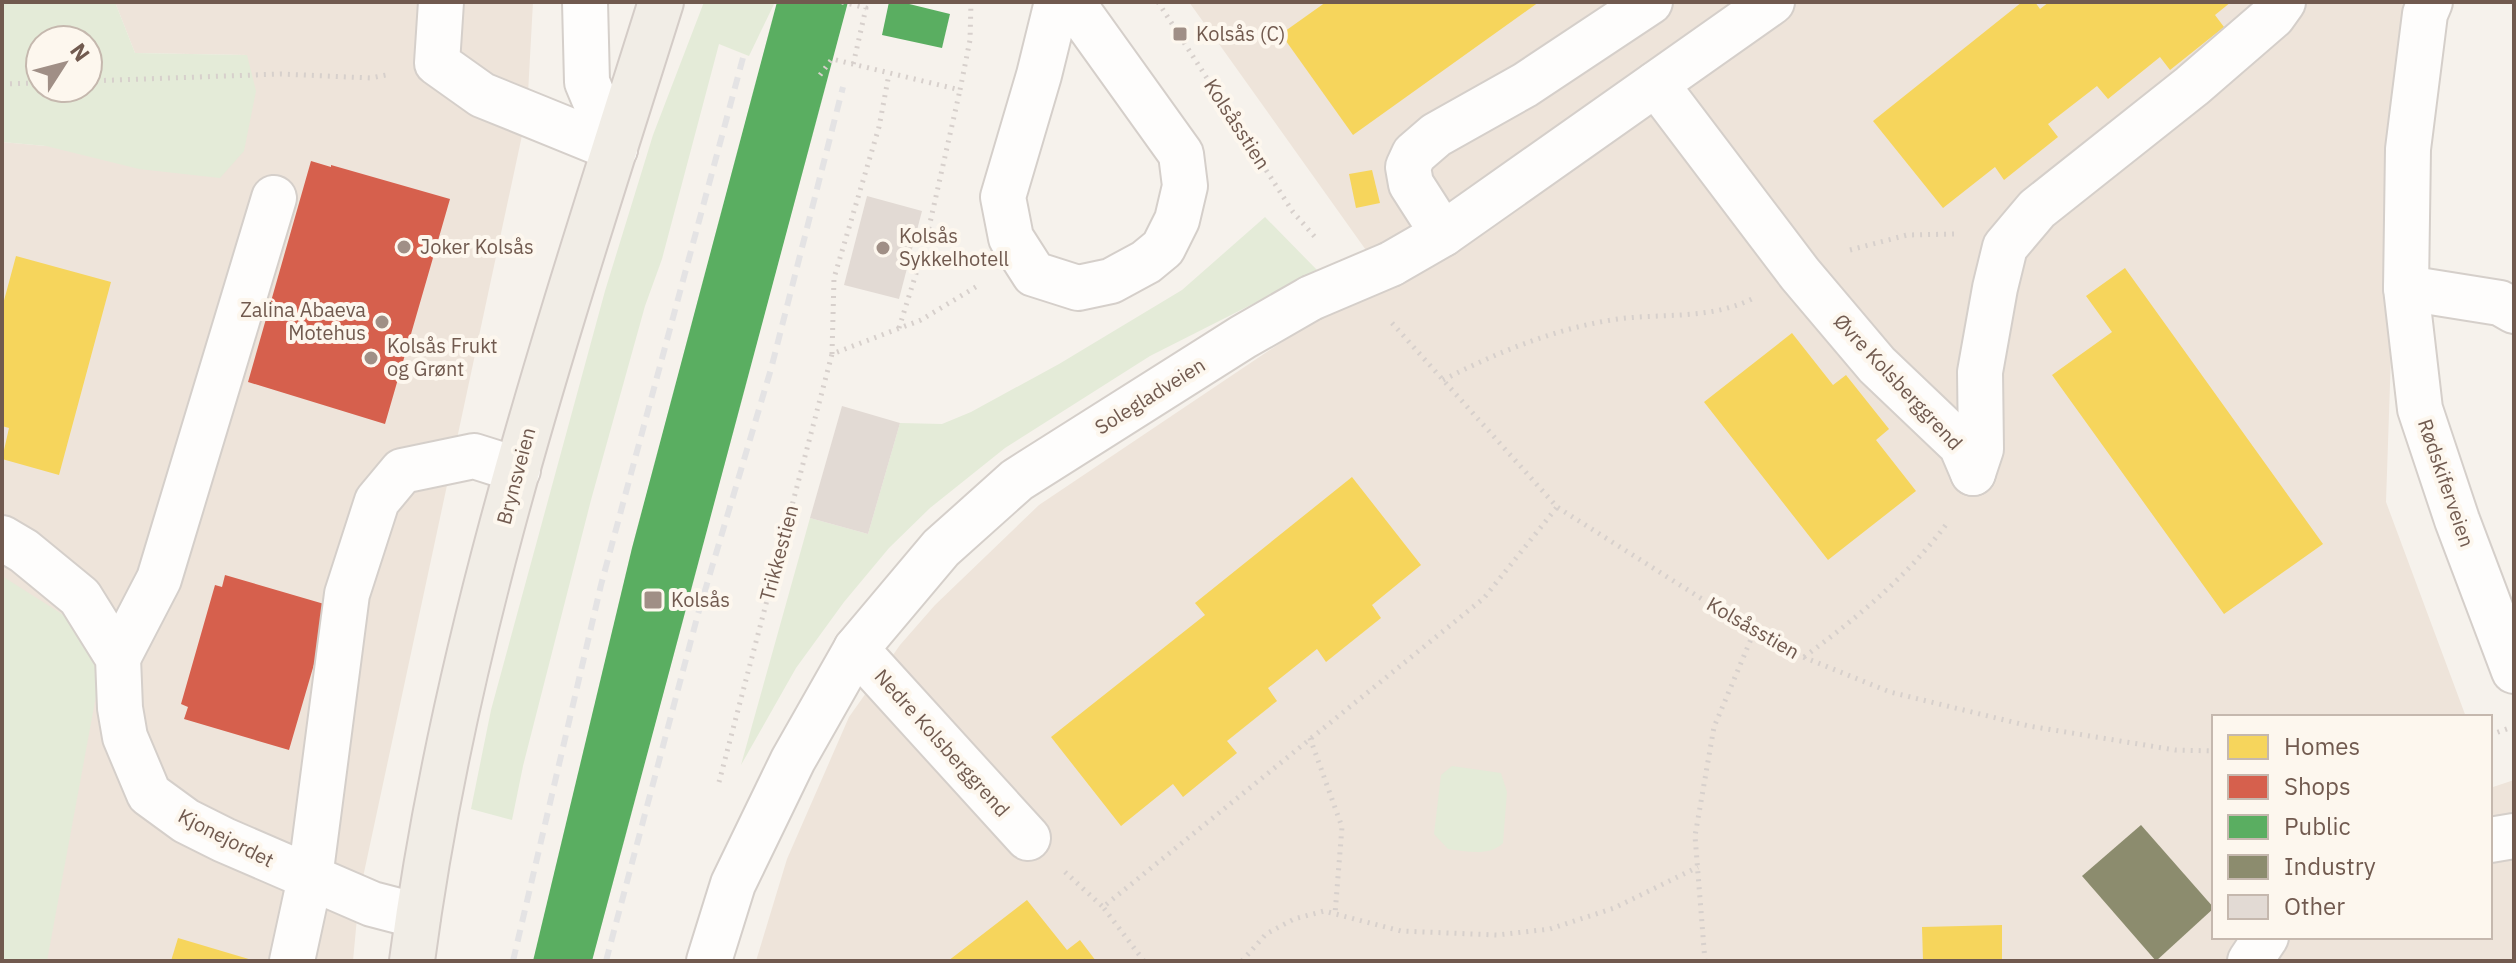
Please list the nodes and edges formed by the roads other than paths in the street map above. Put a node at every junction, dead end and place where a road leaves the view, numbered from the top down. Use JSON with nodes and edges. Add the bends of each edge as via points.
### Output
{"nodes":[{"id":1,"x":441,"y":2,"type":"edge"},
{"id":2,"x":585,"y":2,"type":"edge"},
{"id":3,"x":661,"y":2,"type":"edge"},
{"id":4,"x":1057,"y":2,"type":"edge"},
{"id":5,"x":1072,"y":2,"type":"edge"},
{"id":6,"x":1650,"y":2,"type":"edge"},
{"id":7,"x":1772,"y":2,"type":"edge"},
{"id":8,"x":2283,"y":2,"type":"edge"},
{"id":9,"x":2430,"y":2,"type":"edge"},
{"id":10,"x":1656,"y":84,"type":"junction"},
{"id":11,"x":615,"y":149,"type":"junction"},
{"id":12,"x":274,"y":198,"type":"dead end"},
{"id":13,"x":1443,"y":234,"type":"junction"},
{"id":14,"x":2406,"y":288,"type":"junction"},
{"id":15,"x":2514,"y":311,"type":"edge"},
{"id":16,"x":518,"y":470,"type":"junction"},
{"id":17,"x":2,"y":538,"type":"edge"},
{"id":18,"x":856,"y":649,"type":"junction"},
{"id":19,"x":118,"y":658,"type":"junction"},
{"id":20,"x":2514,"y":671,"type":"edge"},
{"id":21,"x":2514,"y":836,"type":"edge"},
{"id":22,"x":1028,"y":838,"type":"dead end"},
{"id":23,"x":2492,"y":840,"type":"edge"},
{"id":24,"x":310,"y":878,"type":"junction"},
{"id":25,"x":418,"y":916,"type":"junction"},
{"id":26,"x":2265,"y":939,"type":"edge"},
{"id":27,"x":292,"y":961,"type":"edge"},
{"id":28,"x":412,"y":961,"type":"edge"},
{"id":29,"x":709,"y":961,"type":"edge"},
{"id":30,"x":2250,"y":961,"type":"edge"}],
"edges":[{"from":1,"to":11,"type":"street","via":[[437,63],[482,95]]},
{"from":2,"to":11,"type":"street","via":[[587,82]]},
{"from":3,"to":11,"type":"main road","name":"Brynsveien"},
{"from":4,"to":5,"type":"street","via":[[1003,197],[1011,238],[1034,274],[1078,288],[1111,281],[1163,248],[1185,186],[1181,154]]},
{"from":6,"to":13,"type":"street","via":[[1525,85],[1436,135],[1414,154],[1408,167],[1411,184]]},
{"from":7,"to":10,"type":"street","name":"Solegladveien"},
{"from":8,"to":10,"type":"street","name":"Øvre Kolsberggrend","via":[[2192,86],[2037,209],[2005,247],[1980,372],[1981,449],[1973,473],[1961,445],[1877,365],[1800,274]]},
{"from":9,"to":14,"type":"street","name":"Rødskiferveien","via":[[2408,149]]},
{"from":10,"to":13,"type":"street","name":"Solegladveien"},
{"from":11,"to":16,"type":"main road","name":"Brynsveien"},
{"from":12,"to":19,"type":"street","via":[[159,579]]},
{"from":13,"to":18,"type":"street","name":"Solegladveien","bridge":true,"via":[[1243,337],[1017,480],[941,548]]},
{"from":14,"to":15,"type":"street","via":[[2500,303]]},
{"from":14,"to":20,"type":"street","name":"Rødskiferveien","via":[[2420,409]]},
{"from":16,"to":24,"type":"street","via":[[474,456],[402,471],[377,501],[347,594]]},
{"from":16,"to":25,"type":"main road","name":"Brynsveien","via":[[457,700]]},
{"from":17,"to":19,"type":"street","name":"Kjonejordet","via":[[80,597]]},
{"from":18,"to":22,"type":"street","name":"Nedre Kolsberggrend"},
{"from":18,"to":29,"type":"street","name":"Solegladveien","via":[[793,760],[733,884]]},
{"from":19,"to":24,"type":"street","name":"Kjonejordet","via":[[125,737],[149,794],[186,821]]},
{"from":21,"to":23,"type":"street"},
{"from":24,"to":25,"type":"street","name":"Kjonejordet"},
{"from":24,"to":27,"type":"street"},
{"from":25,"to":28,"type":"main road","name":"Brynsveien"},
{"from":26,"to":30,"type":"street"}]}
